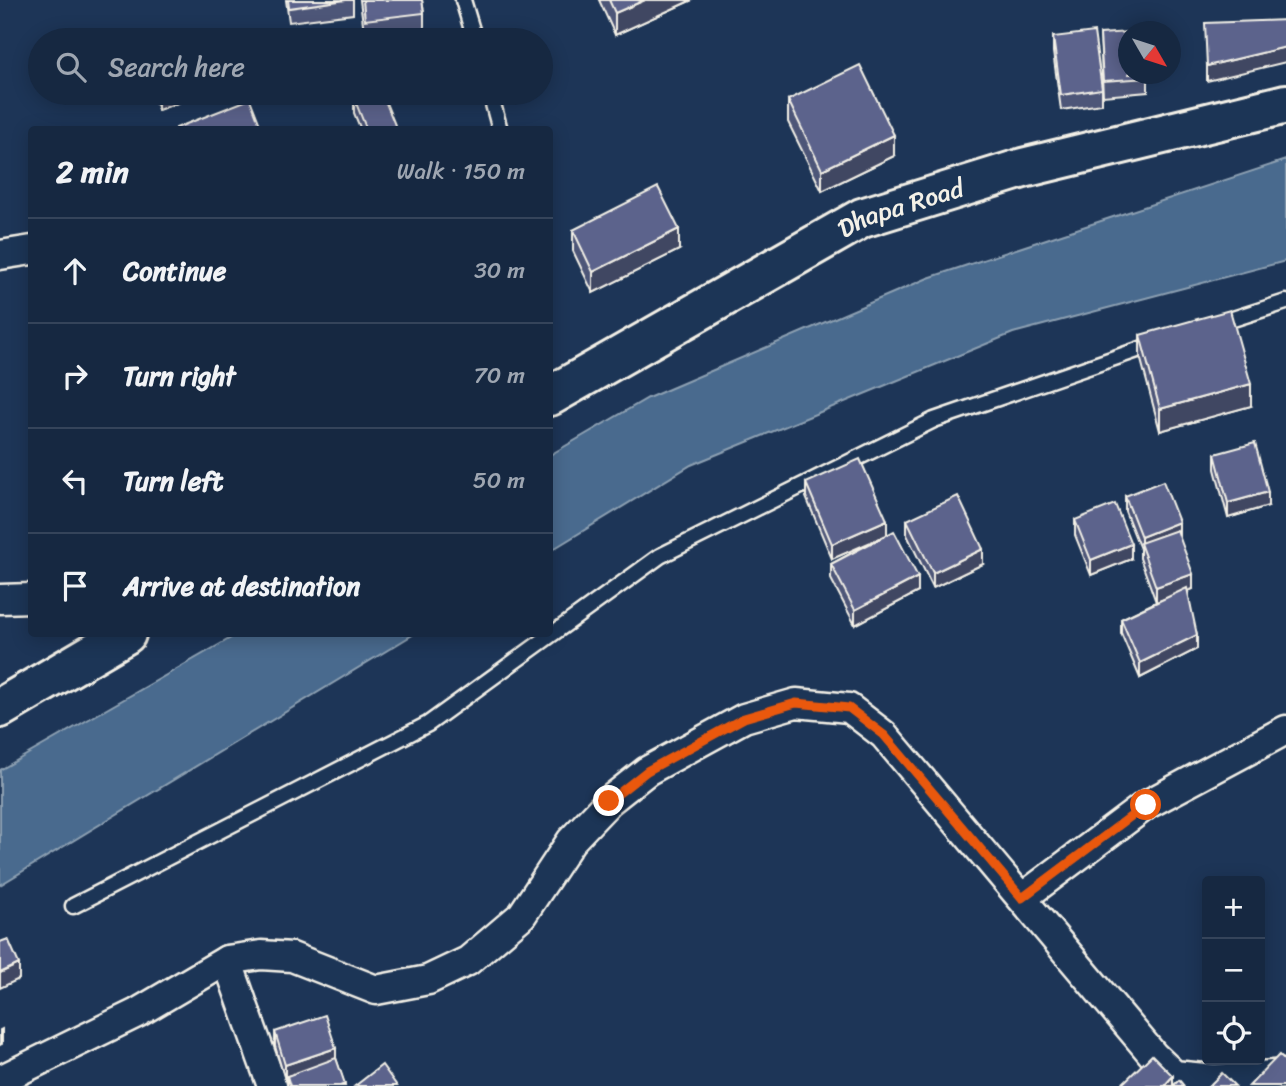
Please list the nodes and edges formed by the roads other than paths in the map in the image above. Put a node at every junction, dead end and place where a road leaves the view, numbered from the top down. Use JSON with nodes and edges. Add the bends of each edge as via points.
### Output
{"nodes":[{"id":1,"x":463,"y":0,"type":"edge"},
{"id":2,"x":471,"y":28,"type":"edge"},
{"id":3,"x":1286,"y":104,"type":"edge"},
{"id":4,"x":493,"y":105,"type":"edge"},
{"id":5,"x":499,"y":126,"type":"edge"},
{"id":6,"x":28,"y":251,"type":"edge"},
{"id":7,"x":0,"y":255,"type":"edge"},
{"id":8,"x":1286,"y":302,"type":"edge"},
{"id":9,"x":1198,"y":330,"type":"edge"},
{"id":10,"x":1173,"y":338,"type":"edge"},
{"id":11,"x":553,"y":394,"type":"edge"},
{"id":12,"x":28,"y":597,"type":"edge"},
{"id":13,"x":0,"y":599,"type":"edge"},
{"id":14,"x":553,"y":633,"type":"edge"},
{"id":15,"x":121,"y":637,"type":"edge"},
{"id":16,"x":548,"y":637,"type":"edge"},
{"id":17,"x":0,"y":708,"type":"edge"},
{"id":18,"x":1286,"y":730,"type":"edge"},
{"id":19,"x":1022,"y":898,"type":"junction"},
{"id":20,"x":73,"y":906,"type":"dead end"},
{"id":21,"x":227,"y":960,"type":"junction"},
{"id":22,"x":1286,"y":1074,"type":"edge"},
{"id":23,"x":0,"y":1080,"type":"edge"},
{"id":24,"x":272,"y":1086,"type":"edge"}],
"edges":[{"from":1,"to":2,"type":"lane"},
{"from":3,"to":11,"type":"street","name":"Dhapa Road","via":[[1023,168],[862,218]]},
{"from":4,"to":5,"type":"lane"},
{"from":6,"to":7,"type":"street"},
{"from":8,"to":9,"type":"lane"},
{"from":10,"to":14,"type":"lane","via":[[934,420],[660,556]]},
{"from":12,"to":13,"type":"street"},
{"from":15,"to":17,"type":"street"},
{"from":16,"to":20,"type":"lane","via":[[428,724]]},
{"from":18,"to":19,"type":"street","via":[[1146,805]]},
{"from":19,"to":21,"type":"street","via":[[884,735],[849,708],[796,703],[744,718],[647,771],[609,801],[571,841],[522,915],[468,961],[428,980],[376,990],[292,957]]},
{"from":19,"to":22,"type":"street","via":[[1174,1075],[1214,1079]]},
{"from":21,"to":23,"type":"street","via":[[137,1013]]},
{"from":21,"to":24,"type":"street"}]}
